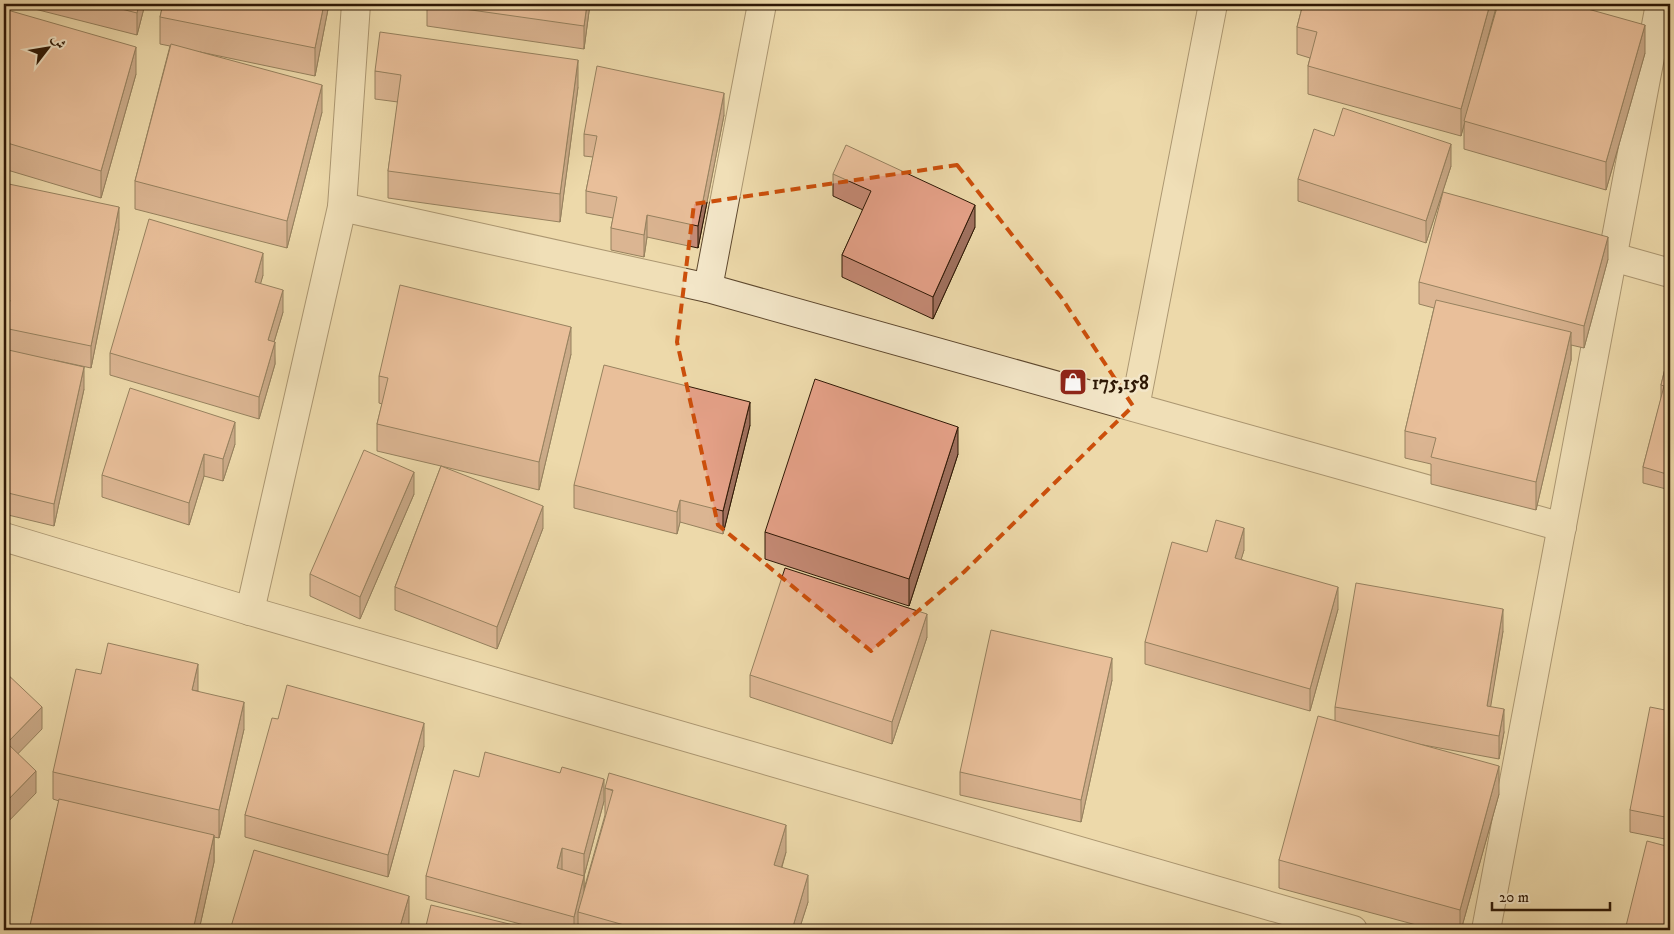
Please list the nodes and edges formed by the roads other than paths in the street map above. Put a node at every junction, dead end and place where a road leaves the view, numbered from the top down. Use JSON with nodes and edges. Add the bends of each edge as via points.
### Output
{"nodes":[{"id":1,"x":356,"y":4,"type":"edge"},
{"id":2,"x":762,"y":4,"type":"edge"},
{"id":3,"x":1213,"y":4,"type":"edge"},
{"id":4,"x":1660,"y":4,"type":"edge"},
{"id":5,"x":342,"y":207,"type":"junction"},
{"id":6,"x":1613,"y":257,"type":"junction"},
{"id":7,"x":1670,"y":273,"type":"edge"},
{"id":8,"x":708,"y":288,"type":"junction"},
{"id":9,"x":1135,"y":407,"type":"junction"},
{"id":10,"x":1562,"y":527,"type":"junction"},
{"id":11,"x":4,"y":537,"type":"edge"},
{"id":12,"x":250,"y":611,"type":"junction"},
{"id":13,"x":1353,"y":930,"type":"edge"},
{"id":14,"x":1486,"y":930,"type":"edge"}],
"edges":[{"from":1,"to":5,"type":"street"},
{"from":2,"to":8,"type":"street"},
{"from":3,"to":9,"type":"street"},
{"from":4,"to":6,"type":"street"},
{"from":5,"to":8,"type":"street"},
{"from":5,"to":12,"type":"street"},
{"from":6,"to":7,"type":"street"},
{"from":6,"to":10,"type":"street"},
{"from":8,"to":9,"type":"street"},
{"from":9,"to":10,"type":"street"},
{"from":10,"to":14,"type":"street"},
{"from":11,"to":12,"type":"street"},
{"from":12,"to":13,"type":"street"}]}
